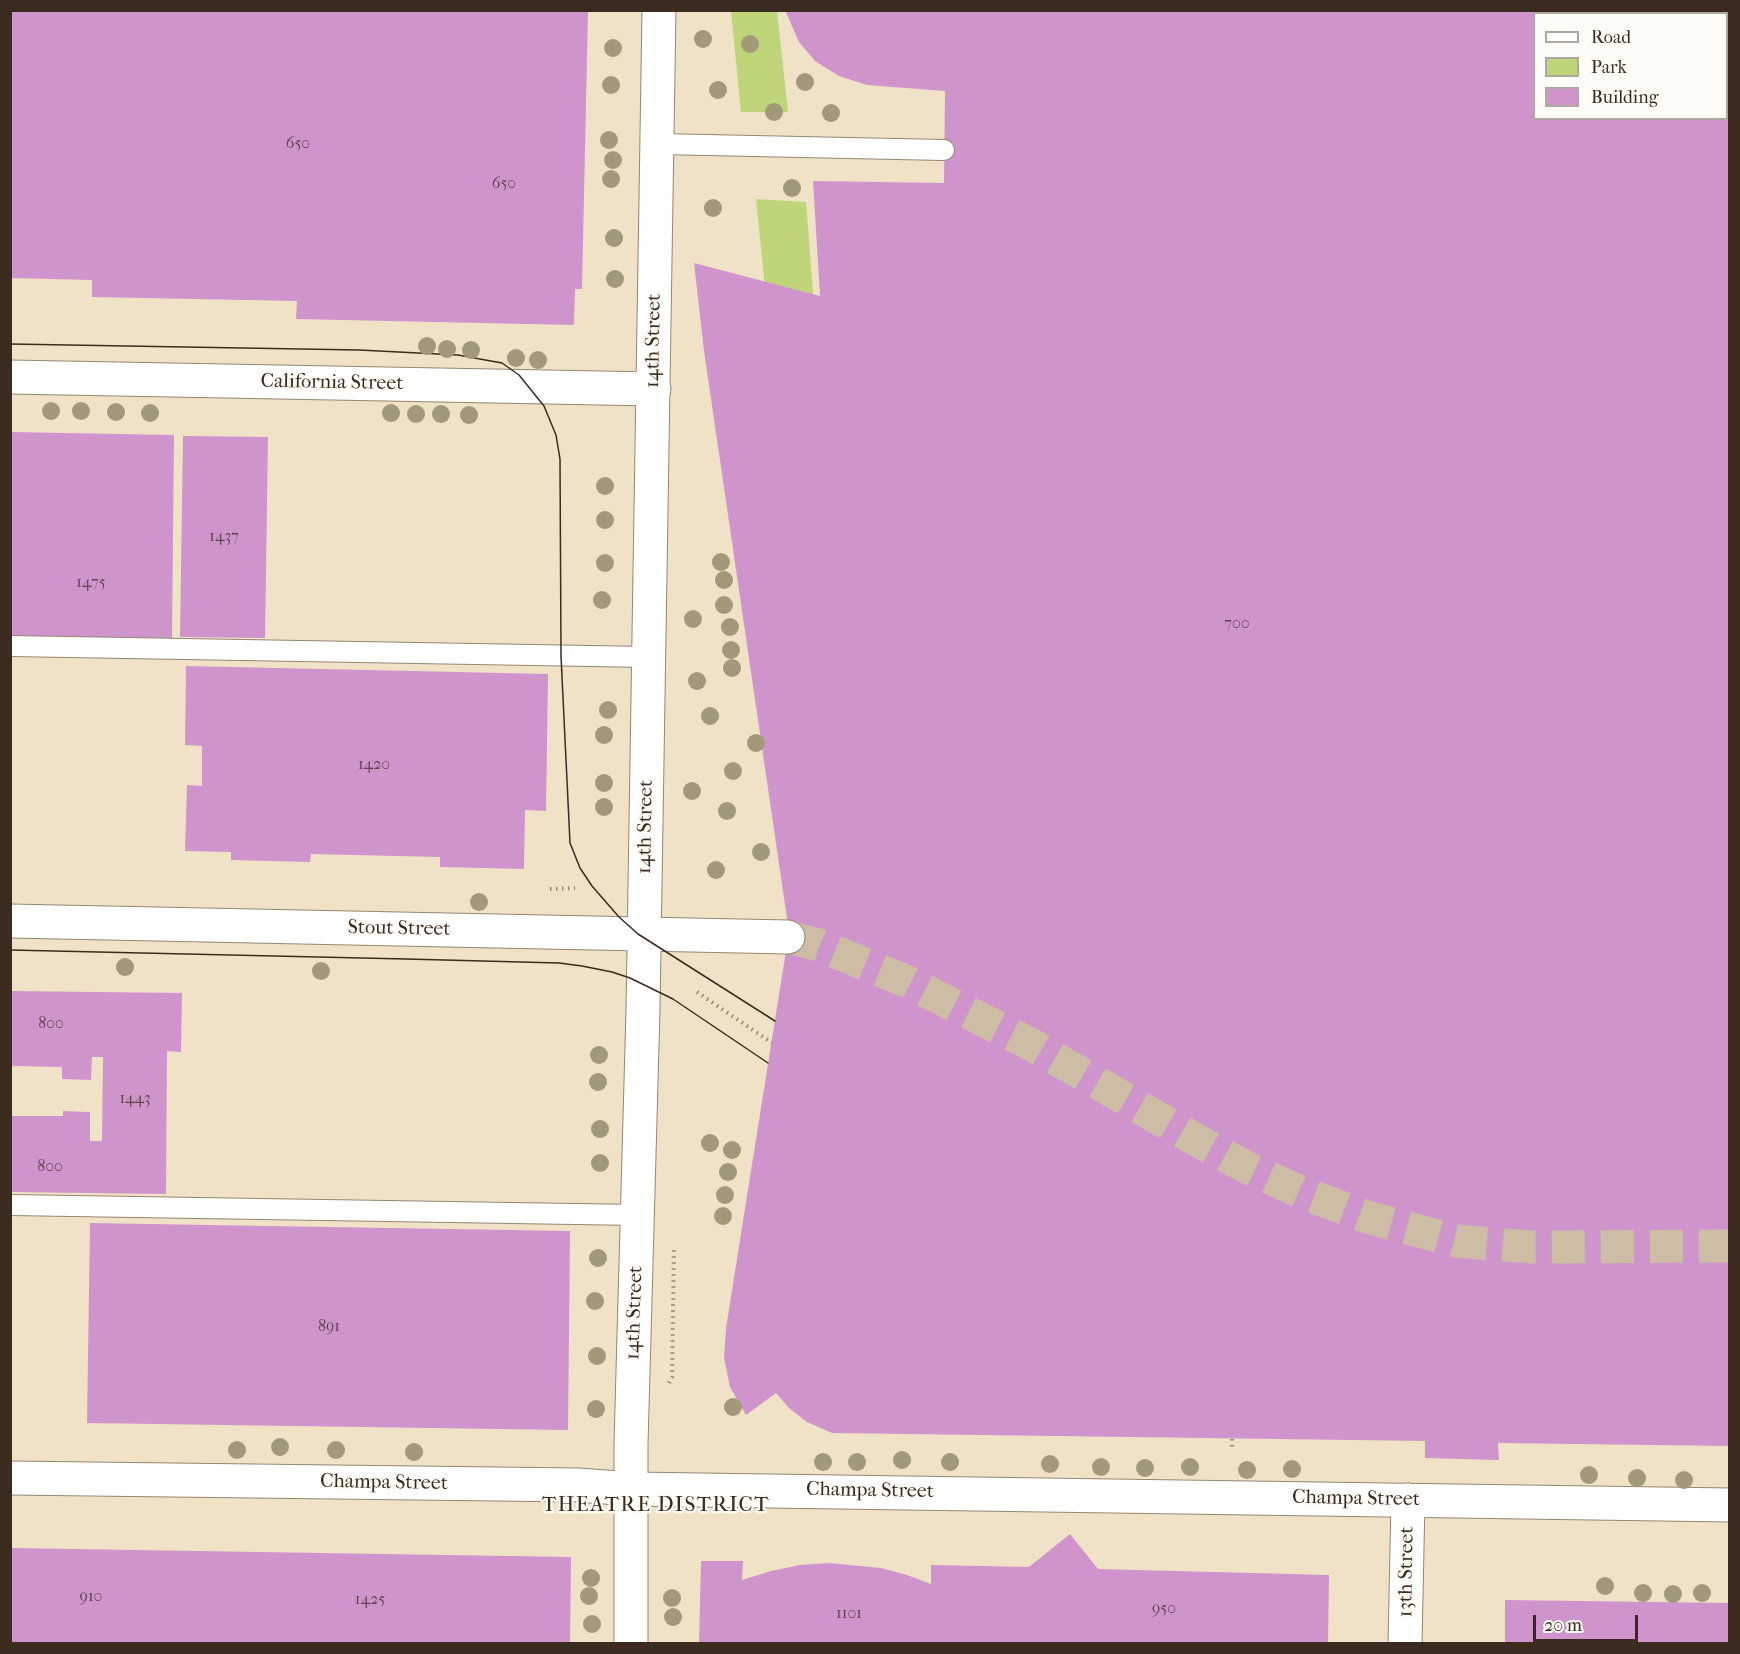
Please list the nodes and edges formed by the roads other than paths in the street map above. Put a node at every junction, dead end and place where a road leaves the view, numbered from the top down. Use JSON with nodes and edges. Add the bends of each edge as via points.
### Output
{"nodes":[{"id":1,"x":659,"y":10,"type":"edge"},
{"id":2,"x":658,"y":144,"type":"junction"},
{"id":3,"x":944,"y":150,"type":"dead end"},
{"id":4,"x":10,"y":377,"type":"edge"},
{"id":5,"x":654,"y":389,"type":"junction"},
{"id":6,"x":10,"y":646,"type":"edge"},
{"id":7,"x":649,"y":657,"type":"junction"},
{"id":8,"x":10,"y":921,"type":"edge"},
{"id":9,"x":644,"y":934,"type":"junction"},
{"id":10,"x":788,"y":937,"type":"tunnel mouth"},
{"id":11,"x":10,"y":1205,"type":"edge"},
{"id":12,"x":638,"y":1215,"type":"junction"},
{"id":13,"x":10,"y":1478,"type":"edge"},
{"id":14,"x":632,"y":1489,"type":"junction"},
{"id":15,"x":1408,"y":1500,"type":"junction"},
{"id":16,"x":1730,"y":1504,"type":"edge"},
{"id":17,"x":631,"y":1644,"type":"edge"},
{"id":18,"x":1405,"y":1644,"type":"edge"}],
"edges":[{"from":1,"to":2,"type":"main road","name":"14th Street"},
{"from":2,"to":3,"type":"lane"},
{"from":2,"to":5,"type":"main road","name":"14th Street"},
{"from":4,"to":5,"type":"main road","name":"California Street"},
{"from":5,"to":7,"type":"main road","name":"14th Street"},
{"from":6,"to":7,"type":"lane"},
{"from":7,"to":9,"type":"main road","name":"14th Street"},
{"from":8,"to":9,"type":"main road","name":"Stout Street"},
{"from":9,"to":10,"type":"main road","name":"Stout Street"},
{"from":9,"to":12,"type":"main road","name":"14th Street"},
{"from":11,"to":12,"type":"lane"},
{"from":12,"to":14,"type":"main road","name":"14th Street"},
{"from":13,"to":14,"type":"main road","name":"Champa Street","via":[[578,1485]]},
{"from":14,"to":15,"type":"main road","name":"Champa Street"},
{"from":14,"to":17,"type":"main road","name":"14th Street"},
{"from":15,"to":16,"type":"main road","name":"Champa Street"},
{"from":15,"to":18,"type":"main road","name":"13th Street"}]}
